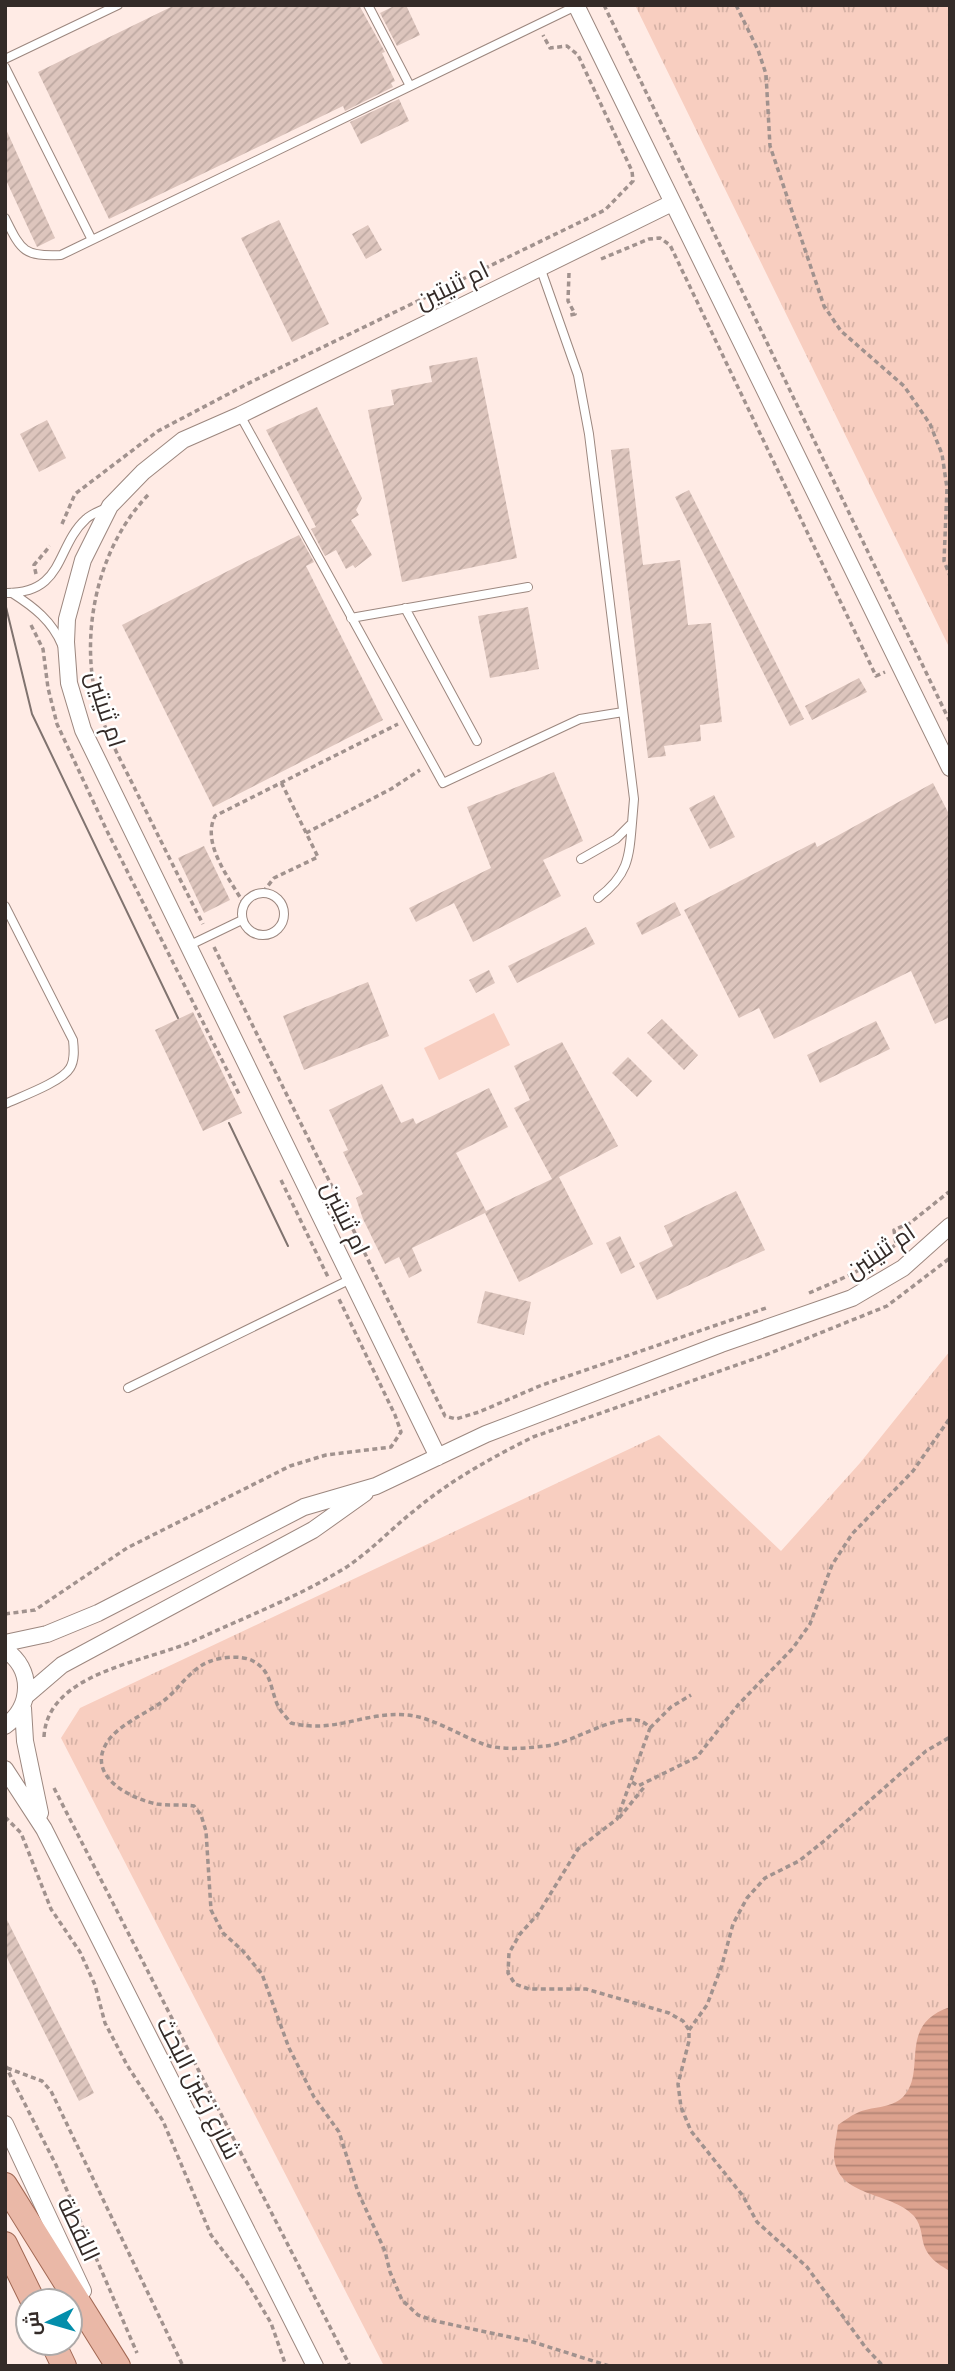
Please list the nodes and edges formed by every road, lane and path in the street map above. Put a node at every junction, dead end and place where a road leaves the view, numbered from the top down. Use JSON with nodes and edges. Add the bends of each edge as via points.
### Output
{"nodes":[{"id":1,"x":118,"y":5,"type":"edge"},
{"id":2,"x":369,"y":5,"type":"edge"},
{"id":3,"x":604,"y":5,"type":"edge"},
{"id":4,"x":736,"y":5,"type":"edge"},
{"id":5,"x":576,"y":6,"type":"edge"},
{"id":6,"x":538,"y":24,"type":"junction"},
{"id":7,"x":5,"y":59,"type":"edge"},
{"id":8,"x":5,"y":67,"type":"edge"},
{"id":9,"x":410,"y":86,"type":"junction"},
{"id":10,"x":672,"y":203,"type":"junction"},
{"id":11,"x":5,"y":218,"type":"edge"},
{"id":12,"x":92,"y":240,"type":"junction"},
{"id":13,"x":595,"y":260,"type":"dead end"},
{"id":14,"x":578,"y":266,"type":"dead end"},
{"id":15,"x":540,"y":267,"type":"junction"},
{"id":16,"x":560,"y":319,"type":"junction"},
{"id":17,"x":240,"y":415,"type":"junction"},
{"id":18,"x":155,"y":488,"type":"dead end"},
{"id":19,"x":110,"y":506,"type":"junction"},
{"id":20,"x":58,"y":531,"type":"dead end"},
{"id":21,"x":53,"y":541,"type":"dead end"},
{"id":22,"x":950,"y":576,"type":"edge"},
{"id":23,"x":38,"y":586,"type":"junction"},
{"id":24,"x":528,"y":587,"type":"dead end"},
{"id":25,"x":8,"y":593,"type":"edge"},
{"id":26,"x":405,"y":608,"type":"junction"},
{"id":27,"x":37,"y":612,"type":"junction"},
{"id":28,"x":351,"y":618,"type":"junction"},
{"id":29,"x":918,"y":655,"type":"junction"},
{"id":30,"x":67,"y":658,"type":"junction"},
{"id":31,"x":899,"y":667,"type":"junction"},
{"id":32,"x":623,"y":712,"type":"junction"},
{"id":33,"x":407,"y":719,"type":"junction"},
{"id":34,"x":950,"y":722,"type":"edge"},
{"id":35,"x":477,"y":741,"type":"dead end"},
{"id":36,"x":431,"y":763,"type":"junction"},
{"id":37,"x":950,"y":768,"type":"edge"},
{"id":38,"x":281,"y":782,"type":"junction"},
{"id":39,"x":632,"y":823,"type":"junction"},
{"id":40,"x":306,"y":833,"type":"junction"},
{"id":41,"x":581,"y":859,"type":"dead end"},
{"id":42,"x":264,"y":892,"type":"junction"},
{"id":43,"x":598,"y":898,"type":"dead end"},
{"id":44,"x":244,"y":904,"type":"junction"},
{"id":45,"x":5,"y":906,"type":"edge"},
{"id":46,"x":242,"y":920,"type":"junction"},
{"id":47,"x":208,"y":935,"type":"junction"},
{"id":48,"x":187,"y":946,"type":"junction"},
{"id":49,"x":242,"y":1100,"type":"dead end"},
{"id":50,"x":5,"y":1104,"type":"edge"},
{"id":51,"x":279,"y":1175,"type":"dead end"},
{"id":52,"x":950,"y":1191,"type":"edge"},
{"id":53,"x":950,"y":1226,"type":"edge"},
{"id":54,"x":950,"y":1258,"type":"edge"},
{"id":55,"x":351,"y":1279,"type":"junction"},
{"id":56,"x":333,"y":1288,"type":"junction"},
{"id":57,"x":802,"y":1296,"type":"dead end"},
{"id":58,"x":776,"y":1304,"type":"dead end"},
{"id":59,"x":128,"y":1388,"type":"dead end"},
{"id":60,"x":950,"y":1418,"type":"edge"},
{"id":61,"x":438,"y":1457,"type":"junction"},
{"id":62,"x":376,"y":1486,"type":"junction"},
{"id":63,"x":267,"y":1526,"type":"junction"},
{"id":64,"x":237,"y":1539,"type":"junction"},
{"id":65,"x":276,"y":1549,"type":"junction"},
{"id":66,"x":244,"y":1567,"type":"junction"},
{"id":67,"x":180,"y":1570,"type":"junction"},
{"id":68,"x":195,"y":1593,"type":"junction"},
{"id":69,"x":5,"y":1614,"type":"edge"},
{"id":70,"x":5,"y":1643,"type":"edge"},
{"id":71,"x":5,"y":1650,"type":"edge"},
{"id":72,"x":691,"y":1695,"type":"dead end"},
{"id":73,"x":25,"y":1701,"type":"junction"},
{"id":74,"x":5,"y":1726,"type":"edge"},
{"id":75,"x":650,"y":1728,"type":"junction"},
{"id":76,"x":950,"y":1737,"type":"edge"},
{"id":77,"x":44,"y":1744,"type":"dead end"},
{"id":78,"x":5,"y":1769,"type":"edge"},
{"id":79,"x":48,"y":1778,"type":"dead end"},
{"id":80,"x":632,"y":1782,"type":"junction"},
{"id":81,"x":645,"y":1785,"type":"junction"},
{"id":82,"x":5,"y":1790,"type":"edge"},
{"id":83,"x":33,"y":1811,"type":"junction"},
{"id":84,"x":5,"y":1817,"type":"edge"},
{"id":85,"x":617,"y":1819,"type":"junction"},
{"id":86,"x":44,"y":1829,"type":"junction"},
{"id":87,"x":689,"y":2030,"type":"junction"},
{"id":88,"x":6,"y":2067,"type":"edge"},
{"id":89,"x":5,"y":2124,"type":"edge"},
{"id":90,"x":5,"y":2185,"type":"edge"},
{"id":91,"x":5,"y":2244,"type":"edge"},
{"id":92,"x":26,"y":2287,"type":"edge"},
{"id":93,"x":123,"y":2358,"type":"edge"},
{"id":94,"x":183,"y":2366,"type":"edge"},
{"id":95,"x":286,"y":2366,"type":"edge"},
{"id":96,"x":315,"y":2366,"type":"edge"},
{"id":97,"x":350,"y":2366,"type":"edge"},
{"id":98,"x":608,"y":2366,"type":"edge"},
{"id":99,"x":883,"y":2366,"type":"edge"}],
"edges":[{"from":1,"to":7,"type":"lane"},
{"from":2,"to":9,"type":"lane"},
{"from":3,"to":29,"type":"path"},
{"from":4,"to":22,"type":"path","via":[[766,74],[770,146],[824,306],[841,331],[904,386],[930,425],[942,454],[947,488],[944,561]]},
{"from":5,"to":6,"type":"lane"},
{"from":5,"to":10,"type":"street"},
{"from":6,"to":9,"type":"lane"},
{"from":6,"to":20,"type":"path","via":[[550,48],[567,46],[578,55],[632,171],[634,181],[623,193],[605,211],[158,431],[75,494]]},
{"from":8,"to":12,"type":"lane"},
{"from":9,"to":12,"type":"lane"},
{"from":10,"to":15,"type":"street","name":"ام ثنيتين"},
{"from":10,"to":31,"type":"street"},
{"from":11,"to":12,"type":"lane","via":[[19,247],[34,256],[61,255]]},
{"from":13,"to":31,"type":"path","via":[[649,239],[660,238],[670,245],[876,676]]},
{"from":14,"to":16,"type":"path","via":[[569,271],[567,287],[575,314]]},
{"from":15,"to":16,"type":"lane"},
{"from":15,"to":17,"type":"street","name":"ام ثنيتين"},
{"from":16,"to":32,"type":"lane","via":[[578,375],[589,434]]},
{"from":17,"to":19,"type":"street","name":"ام ثنيتين","via":[[183,440]]},
{"from":17,"to":28,"type":"lane"},
{"from":18,"to":47,"type":"path","via":[[139,504],[113,547],[98,583],[90,641],[94,688],[104,727]]},
{"from":19,"to":23,"type":"lane","via":[[87,518],[54,573]]},
{"from":19,"to":30,"type":"street","name":"ام ثنيتين","via":[[76,583],[67,619]]},
{"from":21,"to":23,"type":"path","via":[[34,565]]},
{"from":23,"to":25,"type":"lane"},
{"from":24,"to":26,"type":"lane"},
{"from":25,"to":27,"type":"lane"},
{"from":26,"to":28,"type":"lane"},
{"from":26,"to":35,"type":"lane"},
{"from":27,"to":30,"type":"lane","via":[[54,628]]},
{"from":27,"to":49,"type":"path","via":[[30,627],[43,649],[57,724]]},
{"from":28,"to":33,"type":"lane"},
{"from":29,"to":31,"type":"path"},
{"from":29,"to":34,"type":"path"},
{"from":30,"to":48,"type":"street","name":"ام ثنيتين","via":[[83,730]]},
{"from":31,"to":37,"type":"street"},
{"from":32,"to":36,"type":"lane","via":[[580,719],[443,783]]},
{"from":32,"to":39,"type":"lane","via":[[634,799]]},
{"from":33,"to":36,"type":"lane"},
{"from":33,"to":38,"type":"path"},
{"from":36,"to":40,"type":"path"},
{"from":38,"to":40,"type":"path"},
{"from":38,"to":44,"type":"path","via":[[223,810],[211,825],[210,840]]},
{"from":39,"to":41,"type":"lane","via":[[616,839]]},
{"from":39,"to":43,"type":"lane","via":[[629,862],[614,886]]},
{"from":40,"to":42,"type":"path","via":[[318,857],[274,878]]},
{"from":42,"to":44,"type":"lane","via":[[252,895]]},
{"from":42,"to":46,"type":"lane","via":[[283,904],[281,927],[271,935],[259,936]]},
{"from":44,"to":46,"type":"lane"},
{"from":45,"to":50,"type":"lane","via":[[73,1040],[74,1054],[70,1069],[61,1077]]},
{"from":46,"to":47,"type":"lane"},
{"from":47,"to":48,"type":"lane"},
{"from":47,"to":58,"type":"path","via":[[445,1416],[456,1419],[479,1412],[542,1385]]},
{"from":48,"to":55,"type":"street","name":"ام ثنيتين"},
{"from":51,"to":56,"type":"path"},
{"from":52,"to":57,"type":"path","via":[[894,1230],[896,1244],[887,1253]]},
{"from":53,"to":61,"type":"street","name":"ام ثنيتين","via":[[903,1268],[852,1298],[499,1429]]},
{"from":54,"to":77,"type":"path","via":[[887,1306],[768,1354],[533,1437],[496,1455],[414,1510],[345,1568],[178,1648],[72,1686],[55,1703]]},
{"from":55,"to":56,"type":"lane"},
{"from":55,"to":61,"type":"street","name":"ام ثنيتين"},
{"from":56,"to":59,"type":"lane"},
{"from":56,"to":69,"type":"path","via":[[395,1415],[401,1432],[391,1447],[326,1455],[290,1466],[127,1548],[36,1610]]},
{"from":60,"to":81,"type":"path","via":[[914,1471],[852,1534],[832,1565],[810,1624],[793,1648],[738,1705],[697,1757]]},
{"from":61,"to":62,"type":"street","name":"ام ثنيتين"},
{"from":62,"to":63,"type":"street","name":"ام ثنيتين","via":[[304,1507]]},
{"from":62,"to":65,"type":"street","name":"ام ثنيتين","via":[[313,1530]]},
{"from":63,"to":64,"type":"street","name":"ام ثنيتين"},
{"from":63,"to":65,"type":"street","via":[[265,1538]]},
{"from":64,"to":66,"type":"street","via":[[247,1543],[252,1553]]},
{"from":64,"to":67,"type":"street","name":"ام ثنيتين"},
{"from":65,"to":66,"type":"street","name":"ام ثنيتين"},
{"from":66,"to":68,"type":"street","name":"ام ثنيتين"},
{"from":67,"to":68,"type":"street","via":[[192,1578]]},
{"from":67,"to":70,"type":"street","name":"ام ثنيتين","via":[[72,1624],[27,1641]]},
{"from":68,"to":73,"type":"street","name":"ام ثنيتين","via":[[62,1665]]},
{"from":71,"to":73,"type":"street","name":"شارع زغين البحث","via":[[20,1663],[26,1678]]},
{"from":72,"to":75,"type":"path"},
{"from":73,"to":74,"type":"street","name":"ام ثنيتين"},
{"from":73,"to":86,"type":"street","name":"شارع زغين البحث","via":[[29,1764]]},
{"from":75,"to":80,"type":"path"},
{"from":75,"to":98,"type":"path","via":[[638,1718],[623,1720],[551,1746],[510,1749],[485,1745],[409,1715],[312,1728],[291,1723],[278,1706],[269,1674],[252,1660],[231,1657],[196,1668],[165,1700],[114,1735],[105,1745],[102,1763],[111,1783],[131,1796],[159,1804],[194,1806],[201,1815],[211,1910],[223,1934],[262,1975],[289,2048],[314,2097],[339,2132],[402,2300],[418,2315],[435,2321],[533,2342]]},
{"from":76,"to":87,"type":"path","via":[[926,1751],[799,1861],[765,1878],[747,1898],[733,1924],[707,2005]]},
{"from":78,"to":83,"type":"street","name":"شارع زغين البحث"},
{"from":79,"to":97,"type":"path"},
{"from":80,"to":81,"type":"path"},
{"from":80,"to":85,"type":"path"},
{"from":81,"to":85,"type":"path"},
{"from":82,"to":83,"type":"street"},
{"from":83,"to":86,"type":"street","name":"شارع زغين البحث"},
{"from":84,"to":95,"type":"path","via":[[21,1833],[51,1909],[80,1952],[105,2023],[163,2121],[211,2235],[271,2323]]},
{"from":85,"to":87,"type":"path","via":[[578,1849],[509,1953],[508,1973],[514,1984],[529,1989],[586,1989],[669,2013]]},
{"from":86,"to":96,"type":"street","name":"شارع زغين البحث"},
{"from":87,"to":99,"type":"path","via":[[678,2084],[691,2131],[743,2196],[757,2222],[807,2267]]},
{"from":88,"to":93,"type":"path","via":[[56,2165]]},
{"from":88,"to":94,"type":"path","via":[[42,2081],[51,2091]]},
{"from":89,"to":93,"type":"street","name":"اللقطة"},
{"from":90,"to":93,"type":"main road"},
{"from":91,"to":92,"type":"main road"}]}
